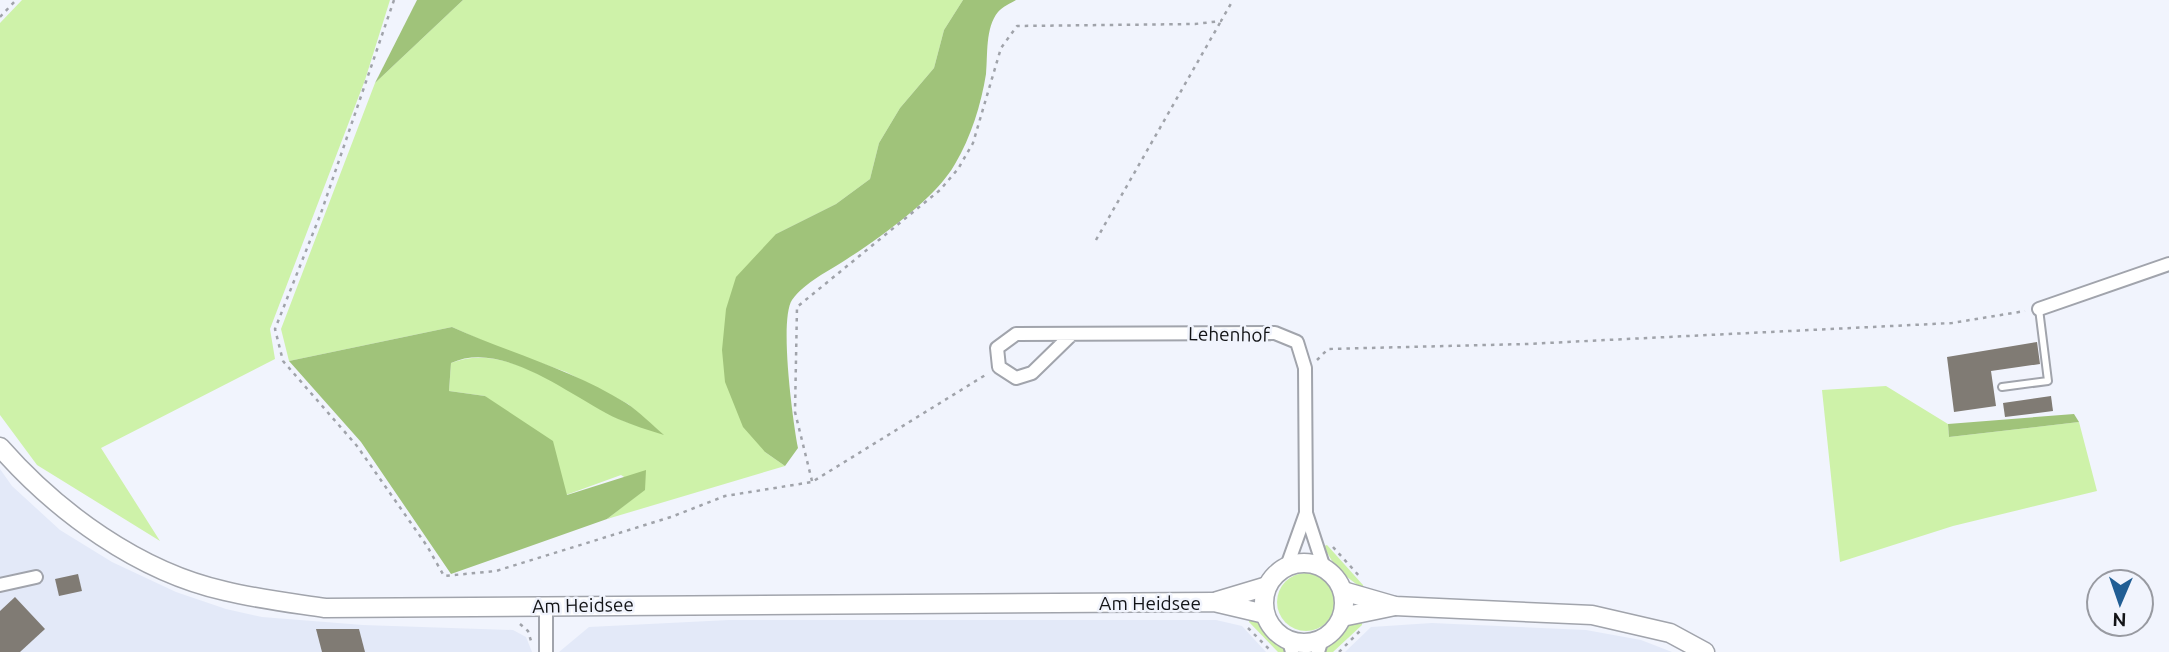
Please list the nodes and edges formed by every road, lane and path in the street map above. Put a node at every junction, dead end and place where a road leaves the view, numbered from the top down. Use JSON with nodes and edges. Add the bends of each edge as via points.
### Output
{"nodes":[{"id":1,"x":16,"y":0,"type":"edge"},
{"id":2,"x":394,"y":0,"type":"edge"},
{"id":3,"x":1233,"y":0,"type":"edge"},
{"id":4,"x":0,"y":17,"type":"edge"},
{"id":5,"x":1221,"y":21,"type":"junction"},
{"id":6,"x":1097,"y":240,"type":"dead end"},
{"id":7,"x":2169,"y":264,"type":"edge"},
{"id":8,"x":2039,"y":309,"type":"junction"},
{"id":9,"x":1071,"y":335,"type":"junction"},
{"id":10,"x":999,"y":367,"type":"junction"},
{"id":11,"x":1317,"y":369,"type":"dead end"},
{"id":12,"x":2002,"y":387,"type":"dead end"},
{"id":13,"x":0,"y":447,"type":"edge"},
{"id":14,"x":812,"y":482,"type":"junction"},
{"id":15,"x":1306,"y":513,"type":"junction"},
{"id":16,"x":1330,"y":543,"type":"dead end"},
{"id":17,"x":1287,"y":566,"type":"junction"},
{"id":18,"x":1324,"y":568,"type":"junction"},
{"id":19,"x":36,"y":577,"type":"dead end"},
{"id":20,"x":1367,"y":584,"type":"dead end"},
{"id":21,"x":0,"y":585,"type":"edge"},
{"id":22,"x":1268,"y":586,"type":"junction"},
{"id":23,"x":1343,"y":592,"type":"junction"},
{"id":24,"x":1214,"y":602,"type":"junction"},
{"id":25,"x":546,"y":605,"type":"junction"},
{"id":26,"x":1395,"y":606,"type":"junction"},
{"id":27,"x":1265,"y":614,"type":"junction"},
{"id":28,"x":1342,"y":617,"type":"junction"},
{"id":29,"x":517,"y":622,"type":"dead end"},
{"id":30,"x":1291,"y":646,"type":"edge"},
{"id":31,"x":1320,"y":646,"type":"edge"},
{"id":32,"x":540,"y":650,"type":"edge"},
{"id":33,"x":1705,"y":652,"type":"edge"}],
"edges":[{"from":1,"to":4,"type":"path"},
{"from":2,"to":14,"type":"path","via":[[335,174],[275,329],[283,361],[357,446],[444,576],[496,571],[724,496]]},
{"from":3,"to":5,"type":"path"},
{"from":5,"to":6,"type":"path"},
{"from":5,"to":14,"type":"path","via":[[1017,26],[1001,47],[973,143],[958,169],[930,198],[797,306],[795,412]]},
{"from":7,"to":8,"type":"street"},
{"from":8,"to":11,"type":"path","via":[[1952,323],[1328,349],[1317,358]]},
{"from":8,"to":12,"type":"lane","via":[[2048,381]]},
{"from":9,"to":10,"type":"street","via":[[1032,373],[1016,378]]},
{"from":9,"to":10,"type":"street","name":"Lehenhof","via":[[1016,334],[997,348]]},
{"from":9,"to":15,"type":"street","name":"Lehenhof","via":[[1275,333],[1297,342],[1306,368]]},
{"from":10,"to":14,"type":"path"},
{"from":13,"to":25,"type":"main road","name":"Am Heidsee","via":[[87,526],[138,556],[223,591],[325,608]]},
{"from":15,"to":17,"type":"street","name":"Lehenhof"},
{"from":15,"to":18,"type":"street","name":"Lehenhof"},
{"from":16,"to":20,"type":"path"},
{"from":17,"to":18,"type":"main road","via":[[1305,562]]},
{"from":17,"to":22,"type":"main road"},
{"from":18,"to":23,"type":"main road"},
{"from":19,"to":21,"type":"street"},
{"from":22,"to":24,"type":"main road","name":"Am Heidsee"},
{"from":22,"to":27,"type":"main road"},
{"from":23,"to":26,"type":"main road"},
{"from":23,"to":28,"type":"main road"},
{"from":24,"to":25,"type":"main road","name":"Am Heidsee"},
{"from":24,"to":27,"type":"main road","name":"Am Heidsee"},
{"from":25,"to":32,"type":"street"},
{"from":26,"to":28,"type":"main road"},
{"from":26,"to":33,"type":"main road","via":[[1592,615],[1670,633]]},
{"from":27,"to":30,"type":"main road"},
{"from":28,"to":31,"type":"main road"},
{"from":29,"to":32,"type":"path"},
{"from":30,"to":31,"type":"main road"}]}
